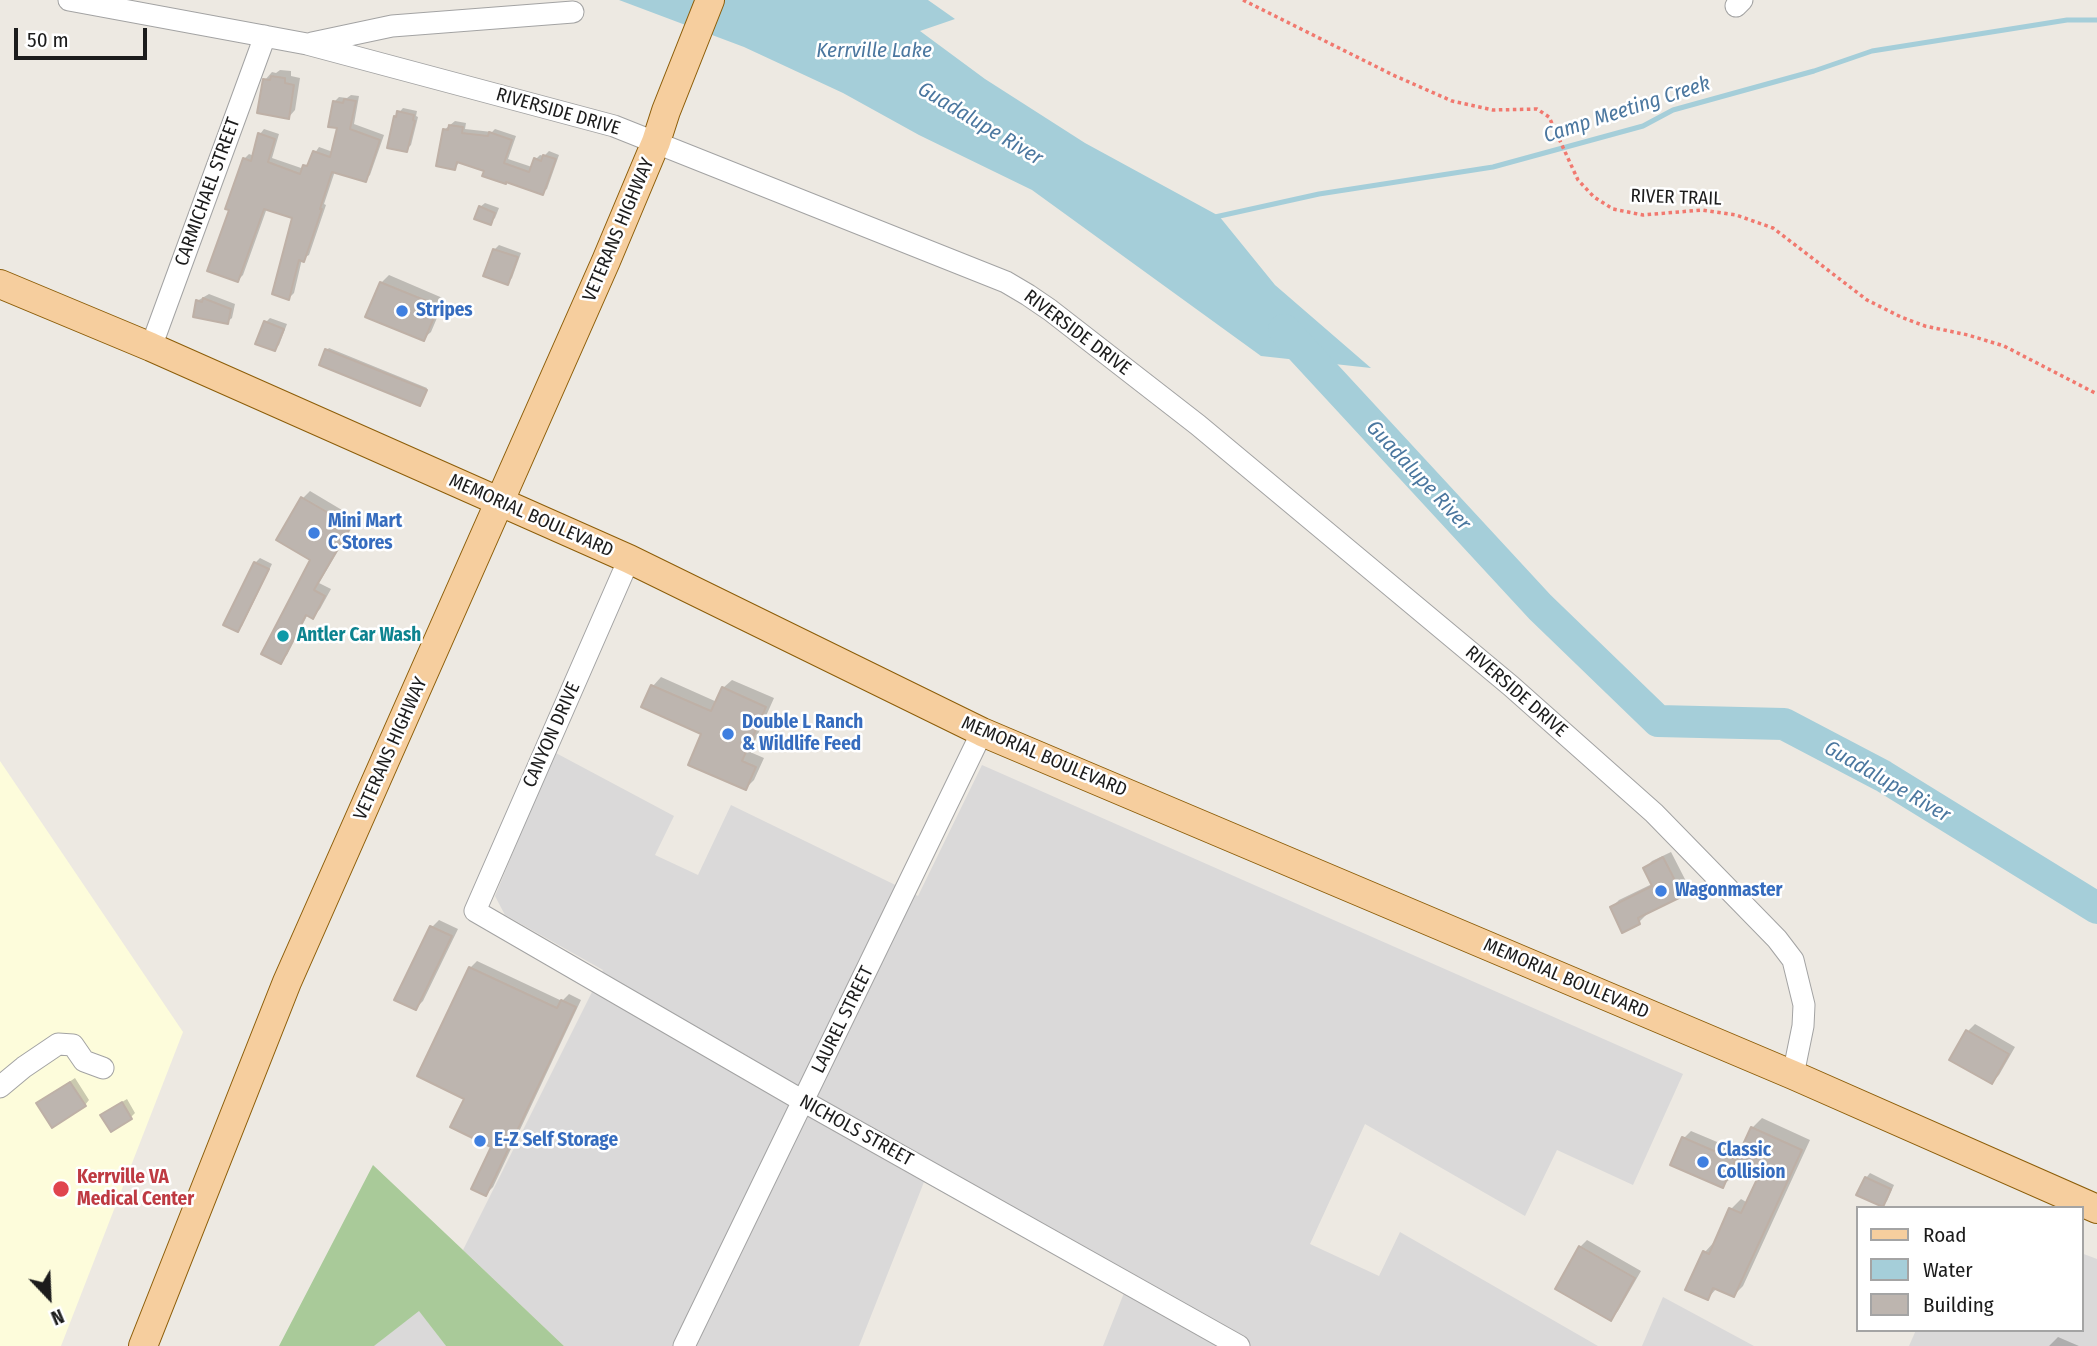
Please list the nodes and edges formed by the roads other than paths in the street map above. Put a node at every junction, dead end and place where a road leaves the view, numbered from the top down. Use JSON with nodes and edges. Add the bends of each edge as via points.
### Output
{"nodes":[{"id":1,"x":69,"y":0,"type":"edge"},
{"id":2,"x":710,"y":0,"type":"edge"},
{"id":3,"x":573,"y":12,"type":"dead end"},
{"id":4,"x":265,"y":36,"type":"junction"},
{"id":5,"x":307,"y":44,"type":"junction"},
{"id":6,"x":656,"y":142,"type":"junction"},
{"id":7,"x":0,"y":284,"type":"edge"},
{"id":8,"x":151,"y":347,"type":"junction"},
{"id":9,"x":500,"y":503,"type":"junction"},
{"id":10,"x":629,"y":559,"type":"junction"},
{"id":11,"x":982,"y":732,"type":"junction"},
{"id":12,"x":475,"y":911,"type":"joint"},
{"id":13,"x":103,"y":1068,"type":"dead end"},
{"id":14,"x":1793,"y":1075,"type":"junction"},
{"id":15,"x":0,"y":1087,"type":"edge"},
{"id":16,"x":803,"y":1101,"type":"junction"},
{"id":17,"x":2097,"y":1209,"type":"edge"},
{"id":18,"x":143,"y":1346,"type":"edge"},
{"id":19,"x":684,"y":1346,"type":"edge"},
{"id":20,"x":1239,"y":1346,"type":"edge"}],
"edges":[{"from":1,"to":4,"type":"street","name":"RIVERSIDE DRIVE"},
{"from":2,"to":6,"type":"main road","name":"VETERANS HIGHWAY"},
{"from":3,"to":5,"type":"street","via":[[392,26]]},
{"from":4,"to":5,"type":"street","name":"RIVERSIDE DRIVE"},
{"from":4,"to":8,"type":"street","name":"CARMICHAEL STREET"},
{"from":5,"to":6,"type":"street","name":"RIVERSIDE DRIVE","via":[[614,126]]},
{"from":6,"to":9,"type":"main road","name":"VETERANS HIGHWAY"},
{"from":6,"to":14,"type":"street","name":"RIVERSIDE DRIVE","via":[[1006,282],[1050,310],[1198,425],[1511,686],[1644,804],[1777,939],[1793,960],[1804,1005]]},
{"from":7,"to":8,"type":"main road","name":"MEMORIAL BOULEVARD"},
{"from":8,"to":9,"type":"main road","name":"MEMORIAL BOULEVARD"},
{"from":9,"to":10,"type":"main road","name":"MEMORIAL BOULEVARD"},
{"from":9,"to":18,"type":"main road","name":"VETERANS HIGHWAY","via":[[287,982]]},
{"from":10,"to":11,"type":"main road","name":"MEMORIAL BOULEVARD"},
{"from":10,"to":12,"type":"street","name":"CANYON DRIVE"},
{"from":11,"to":14,"type":"main road","name":"MEMORIAL BOULEVARD"},
{"from":11,"to":16,"type":"street","name":"LAUREL STREET"},
{"from":12,"to":16,"type":"street","name":"NICHOLS STREET"},
{"from":13,"to":15,"type":"street","via":[[84,1061],[74,1045],[58,1044]]},
{"from":14,"to":17,"type":"main road","name":"MEMORIAL BOULEVARD"},
{"from":16,"to":19,"type":"street","name":"LAUREL STREET"},
{"from":16,"to":20,"type":"street","name":"NICHOLS STREET"}]}
